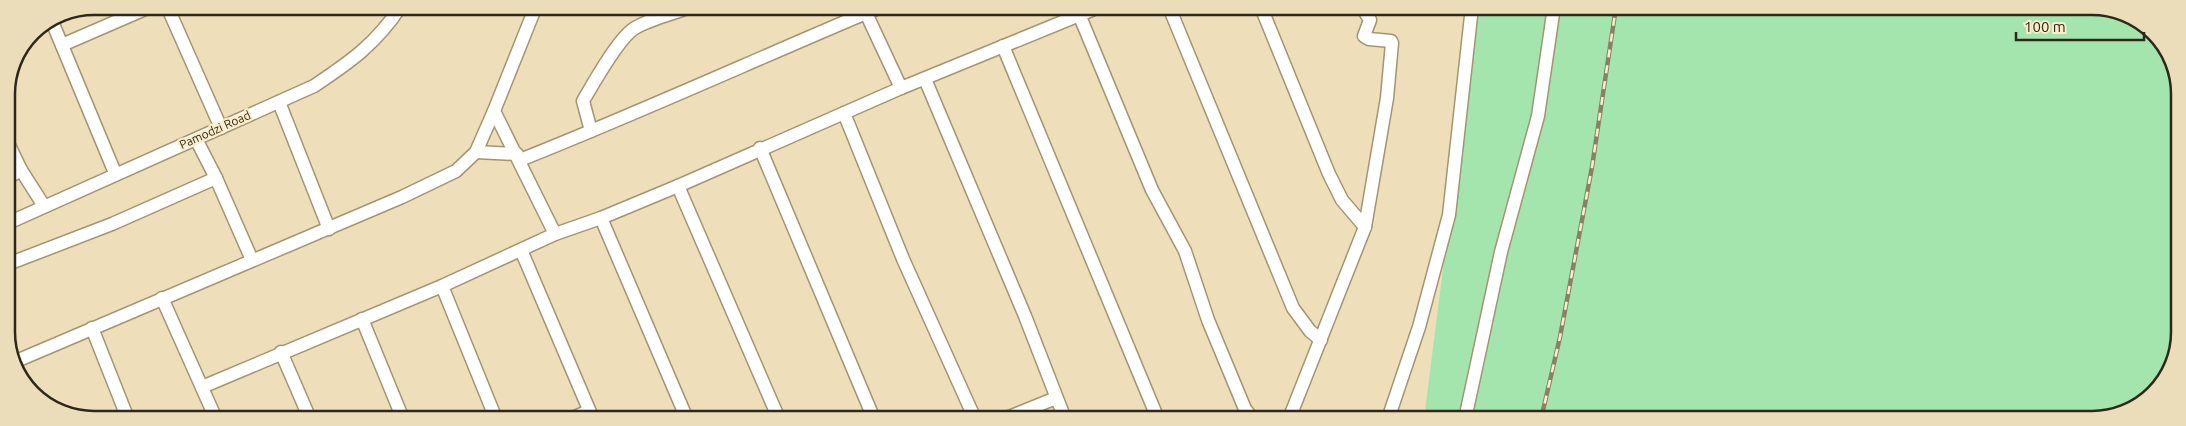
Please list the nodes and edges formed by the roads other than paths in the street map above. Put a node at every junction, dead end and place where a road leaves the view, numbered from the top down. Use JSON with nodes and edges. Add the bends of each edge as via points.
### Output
{"nodes":[{"id":1,"x":132,"y":15,"type":"edge"},
{"id":2,"x":171,"y":15,"type":"edge"},
{"id":3,"x":394,"y":15,"type":"edge"},
{"id":4,"x":532,"y":15,"type":"edge"},
{"id":5,"x":661,"y":15,"type":"edge"},
{"id":6,"x":853,"y":15,"type":"edge"},
{"id":7,"x":866,"y":15,"type":"edge"},
{"id":8,"x":1069,"y":15,"type":"edge"},
{"id":9,"x":1079,"y":15,"type":"edge"},
{"id":10,"x":1172,"y":15,"type":"edge"},
{"id":11,"x":1264,"y":15,"type":"edge"},
{"id":12,"x":1367,"y":15,"type":"edge"},
{"id":13,"x":1471,"y":15,"type":"edge"},
{"id":14,"x":1553,"y":15,"type":"edge"},
{"id":15,"x":54,"y":26,"type":"edge"},
{"id":16,"x":62,"y":46,"type":"junction"},
{"id":17,"x":1003,"y":46,"type":"junction"},
{"id":18,"x":925,"y":79,"type":"junction"},
{"id":19,"x":901,"y":88,"type":"junction"},
{"id":20,"x":279,"y":102,"type":"junction"},
{"id":21,"x":494,"y":111,"type":"junction"},
{"id":22,"x":844,"y":113,"type":"junction"},
{"id":23,"x":221,"y":128,"type":"junction"},
{"id":24,"x":592,"y":132,"type":"junction"},
{"id":25,"x":196,"y":139,"type":"junction"},
{"id":26,"x":760,"y":148,"type":"junction"},
{"id":27,"x":476,"y":152,"type":"junction"},
{"id":28,"x":518,"y":157,"type":"junction"},
{"id":29,"x":15,"y":158,"type":"edge"},
{"id":30,"x":21,"y":170,"type":"junction"},
{"id":31,"x":15,"y":173,"type":"edge"},
{"id":32,"x":115,"y":173,"type":"junction"},
{"id":33,"x":216,"y":178,"type":"junction"},
{"id":34,"x":678,"y":186,"type":"junction"},
{"id":35,"x":44,"y":206,"type":"junction"},
{"id":36,"x":601,"y":218,"type":"junction"},
{"id":37,"x":15,"y":220,"type":"edge"},
{"id":38,"x":1365,"y":227,"type":"junction"},
{"id":39,"x":329,"y":229,"type":"junction"},
{"id":40,"x":555,"y":234,"type":"junction"},
{"id":41,"x":521,"y":250,"type":"junction"},
{"id":42,"x":252,"y":260,"type":"junction"},
{"id":43,"x":15,"y":261,"type":"edge"},
{"id":44,"x":442,"y":286,"type":"junction"},
{"id":45,"x":162,"y":298,"type":"junction"},
{"id":46,"x":362,"y":319,"type":"junction"},
{"id":47,"x":92,"y":328,"type":"junction"},
{"id":48,"x":1321,"y":340,"type":"junction"},
{"id":49,"x":281,"y":352,"type":"junction"},
{"id":50,"x":20,"y":359,"type":"edge"},
{"id":51,"x":202,"y":387,"type":"junction"},
{"id":52,"x":1056,"y":398,"type":"junction"},
{"id":53,"x":122,"y":411,"type":"edge"},
{"id":54,"x":212,"y":411,"type":"edge"},
{"id":55,"x":307,"y":411,"type":"edge"},
{"id":56,"x":400,"y":411,"type":"edge"},
{"id":57,"x":493,"y":411,"type":"edge"},
{"id":58,"x":589,"y":411,"type":"edge"},
{"id":59,"x":684,"y":411,"type":"edge"},
{"id":60,"x":776,"y":411,"type":"edge"},
{"id":61,"x":871,"y":411,"type":"edge"},
{"id":62,"x":971,"y":411,"type":"edge"},
{"id":63,"x":1024,"y":411,"type":"edge"},
{"id":64,"x":1062,"y":411,"type":"edge"},
{"id":65,"x":1155,"y":411,"type":"edge"},
{"id":66,"x":1246,"y":411,"type":"edge"},
{"id":67,"x":1292,"y":411,"type":"edge"},
{"id":68,"x":1391,"y":411,"type":"edge"},
{"id":69,"x":1467,"y":411,"type":"edge"}],
"edges":[{"from":1,"to":16,"type":"street"},
{"from":2,"to":23,"type":"street"},
{"from":3,"to":20,"type":"street","name":"Pamodzi Road","via":[[355,59],[314,86]]},
{"from":4,"to":21,"type":"street"},
{"from":5,"to":24,"type":"street","via":[[634,28],[603,67],[584,101]]},
{"from":6,"to":24,"type":"street"},
{"from":7,"to":19,"type":"street"},
{"from":8,"to":17,"type":"street"},
{"from":9,"to":66,"type":"street","via":[[1152,190],[1186,251],[1208,320]]},
{"from":10,"to":48,"type":"street","via":[[1293,308],[1310,332]]},
{"from":11,"to":38,"type":"street","via":[[1329,174],[1345,205]]},
{"from":12,"to":38,"type":"street","via":[[1370,20],[1364,36],[1390,40],[1392,54]]},
{"from":13,"to":68,"type":"street","via":[[1449,215],[1419,327]]},
{"from":14,"to":69,"type":"street","via":[[1538,116],[1501,252]]},
{"from":15,"to":16,"type":"street"},
{"from":16,"to":32,"type":"street"},
{"from":17,"to":18,"type":"street"},
{"from":17,"to":65,"type":"street"},
{"from":18,"to":19,"type":"street"},
{"from":18,"to":52,"type":"street"},
{"from":19,"to":22,"type":"street"},
{"from":20,"to":23,"type":"street","name":"Pamodzi Road"},
{"from":20,"to":39,"type":"street"},
{"from":21,"to":27,"type":"street"},
{"from":21,"to":28,"type":"street"},
{"from":22,"to":26,"type":"street"},
{"from":22,"to":62,"type":"street","via":[[903,259]]},
{"from":23,"to":25,"type":"street","name":"Pamodzi Road"},
{"from":24,"to":28,"type":"street"},
{"from":25,"to":32,"type":"street","name":"Pamodzi Road"},
{"from":25,"to":33,"type":"street"},
{"from":26,"to":34,"type":"street"},
{"from":26,"to":61,"type":"street"},
{"from":27,"to":28,"type":"street"},
{"from":27,"to":39,"type":"street","via":[[456,171]]},
{"from":28,"to":40,"type":"street"},
{"from":29,"to":30,"type":"street"},
{"from":30,"to":31,"type":"street"},
{"from":30,"to":35,"type":"street"},
{"from":32,"to":35,"type":"street","name":"Pamodzi Road"},
{"from":33,"to":42,"type":"street"},
{"from":33,"to":43,"type":"street","via":[[112,224]]},
{"from":34,"to":36,"type":"street"},
{"from":34,"to":60,"type":"street"},
{"from":35,"to":37,"type":"street","name":"Pamodzi Road"},
{"from":36,"to":40,"type":"street"},
{"from":36,"to":59,"type":"street"},
{"from":38,"to":48,"type":"street"},
{"from":39,"to":42,"type":"street"},
{"from":40,"to":41,"type":"street"},
{"from":41,"to":44,"type":"street"},
{"from":41,"to":58,"type":"street"},
{"from":42,"to":45,"type":"street"},
{"from":44,"to":46,"type":"street"},
{"from":44,"to":57,"type":"street"},
{"from":45,"to":47,"type":"street"},
{"from":45,"to":51,"type":"street"},
{"from":46,"to":49,"type":"street"},
{"from":46,"to":56,"type":"street"},
{"from":47,"to":50,"type":"street"},
{"from":47,"to":53,"type":"street"},
{"from":48,"to":67,"type":"street"},
{"from":49,"to":51,"type":"street"},
{"from":49,"to":55,"type":"street"},
{"from":51,"to":54,"type":"street"},
{"from":52,"to":63,"type":"street"},
{"from":52,"to":64,"type":"street"}]}
